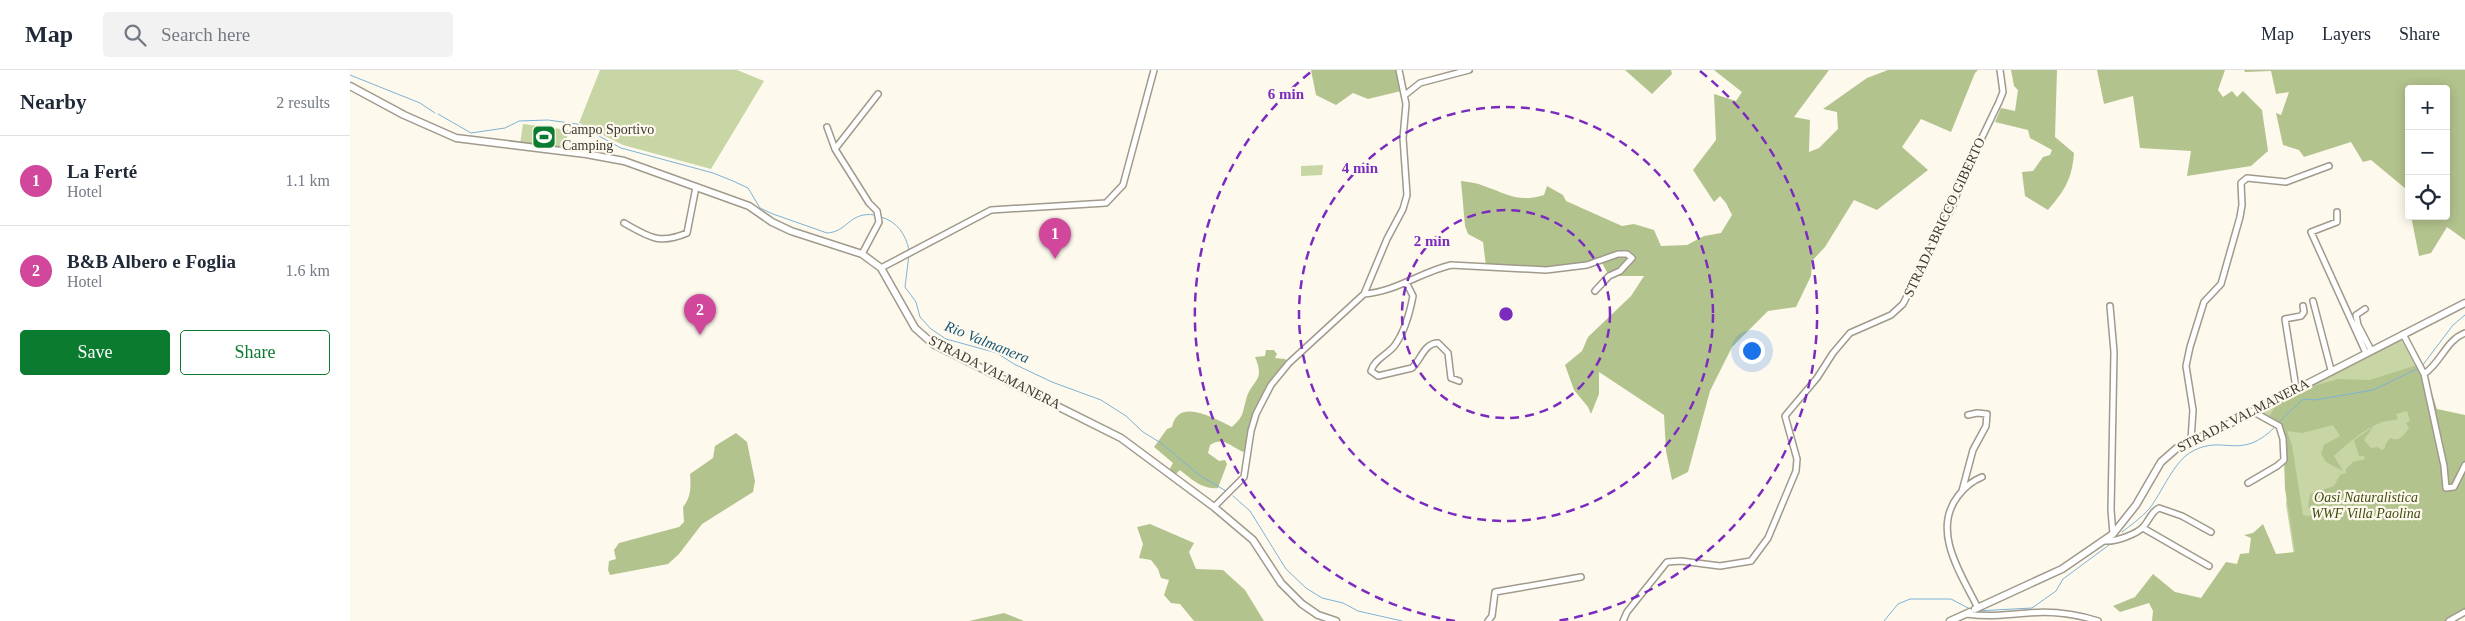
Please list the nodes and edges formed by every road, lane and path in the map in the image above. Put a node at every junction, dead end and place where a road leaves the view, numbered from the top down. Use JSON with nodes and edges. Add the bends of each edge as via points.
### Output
{"nodes":[{"id":1,"x":1154,"y":70,"type":"edge"},
{"id":2,"x":1399,"y":70,"type":"edge"},
{"id":3,"x":1469,"y":70,"type":"edge"},
{"id":4,"x":2000,"y":70,"type":"edge"},
{"id":5,"x":350,"y":86,"type":"edge"},
{"id":6,"x":878,"y":94,"type":"dead end"},
{"id":7,"x":1405,"y":95,"type":"junction"},
{"id":8,"x":828,"y":127,"type":"dead end"},
{"id":9,"x":835,"y":149,"type":"junction"},
{"id":10,"x":2329,"y":166,"type":"dead end"},
{"id":11,"x":696,"y":187,"type":"junction"},
{"id":12,"x":2338,"y":212,"type":"dead end"},
{"id":13,"x":624,"y":223,"type":"dead end"},
{"id":14,"x":862,"y":254,"type":"junction"},
{"id":15,"x":881,"y":268,"type":"junction"},
{"id":16,"x":1406,"y":282,"type":"junction"},
{"id":17,"x":1595,"y":291,"type":"dead end"},
{"id":18,"x":1364,"y":294,"type":"junction"},
{"id":19,"x":2313,"y":301,"type":"dead end"},
{"id":20,"x":2465,"y":303,"type":"edge"},
{"id":21,"x":2110,"y":306,"type":"dead end"},
{"id":22,"x":2303,"y":306,"type":"dead end"},
{"id":23,"x":2365,"y":309,"type":"dead end"},
{"id":24,"x":2465,"y":333,"type":"edge"},
{"id":25,"x":2403,"y":334,"type":"junction"},
{"id":26,"x":2368,"y":352,"type":"junction"},
{"id":27,"x":2331,"y":370,"type":"junction"},
{"id":28,"x":2423,"y":372,"type":"junction"},
{"id":29,"x":1459,"y":382,"type":"dead end"},
{"id":30,"x":2296,"y":388,"type":"junction"},
{"id":31,"x":2252,"y":411,"type":"junction"},
{"id":32,"x":1968,"y":415,"type":"dead end"},
{"id":33,"x":2192,"y":440,"type":"junction"},
{"id":34,"x":2465,"y":466,"type":"edge"},
{"id":35,"x":1982,"y":477,"type":"dead end"},
{"id":36,"x":2248,"y":483,"type":"dead end"},
{"id":37,"x":1962,"y":491,"type":"junction"},
{"id":38,"x":1214,"y":508,"type":"junction"},
{"id":39,"x":2143,"y":528,"type":"junction"},
{"id":40,"x":2211,"y":532,"type":"dead end"},
{"id":41,"x":2113,"y":534,"type":"junction"},
{"id":42,"x":2105,"y":541,"type":"junction"},
{"id":43,"x":2209,"y":566,"type":"dead end"},
{"id":44,"x":1581,"y":577,"type":"dead end"},
{"id":45,"x":1972,"y":610,"type":"junction"},
{"id":46,"x":2465,"y":612,"type":"edge"},
{"id":47,"x":1316,"y":618,"type":"edge"},
{"id":48,"x":1336,"y":621,"type":"edge"},
{"id":49,"x":1488,"y":621,"type":"edge"},
{"id":50,"x":1623,"y":621,"type":"edge"},
{"id":51,"x":1950,"y":621,"type":"edge"},
{"id":52,"x":2098,"y":621,"type":"edge"},
{"id":53,"x":2449,"y":621,"type":"edge"}],
"edges":[{"from":1,"to":15,"type":"street","via":[[1123,185],[1106,203],[991,210]]},
{"from":2,"to":7,"type":"street"},
{"from":3,"to":7,"type":"street","via":[[1420,83]]},
{"from":4,"to":50,"type":"street","name":"STRADA BRICCO GIBERTO","via":[[2002,92],[1999,102],[1953,205],[1903,304],[1891,315],[1850,333],[1785,416],[1797,460],[1796,470],[1768,538],[1751,561],[1720,566],[1666,562],[1626,612]]},
{"from":5,"to":11,"type":"street","name":"STRADA VALMANERA","via":[[456,138],[624,161]]},
{"from":6,"to":9,"type":"street"},
{"from":7,"to":18,"type":"street","via":[[1405,202]]},
{"from":8,"to":9,"type":"street"},
{"from":9,"to":14,"type":"street","via":[[878,216],[879,222]]},
{"from":10,"to":33,"type":"street","via":[[2286,182],[2247,178],[2241,183],[2242,204],[2229,259],[2221,284],[2204,302],[2186,366],[2193,410]]},
{"from":11,"to":13,"type":"street","via":[[687,233],[664,240],[648,236]]},
{"from":11,"to":14,"type":"street","name":"STRADA VALMANERA","via":[[749,206],[791,231]]},
{"from":12,"to":26,"type":"street","via":[[2337,222],[2311,232]]},
{"from":14,"to":15,"type":"street","name":"STRADA VALMANERA"},
{"from":15,"to":38,"type":"street","name":"STRADA VALMANERA","via":[[915,328],[933,344],[1111,432]]},
{"from":16,"to":17,"type":"street","via":[[1452,265],[1546,270],[1587,265],[1618,254],[1632,258]]},
{"from":16,"to":18,"type":"street","via":[[1378,293]]},
{"from":16,"to":29,"type":"street","via":[[1413,296],[1400,337],[1391,350],[1374,364],[1374,375],[1407,370],[1415,365],[1424,350],[1438,343],[1448,353],[1451,378]]},
{"from":18,"to":38,"type":"street","via":[[1289,362],[1272,385],[1256,414],[1246,471],[1240,482]]},
{"from":19,"to":27,"type":"street"},
{"from":20,"to":25,"type":"street","name":"STRADA VALMANERA"},
{"from":21,"to":41,"type":"street","via":[[2114,352]]},
{"from":22,"to":30,"type":"street","via":[[2301,316],[2285,319]]},
{"from":23,"to":26,"type":"street","via":[[2356,316]]},
{"from":24,"to":28,"type":"street","via":[[2451,343],[2435,366]]},
{"from":25,"to":26,"type":"street","name":"STRADA VALMANERA"},
{"from":25,"to":28,"type":"street"},
{"from":26,"to":27,"type":"street","name":"STRADA VALMANERA"},
{"from":27,"to":30,"type":"street","name":"STRADA VALMANERA"},
{"from":28,"to":34,"type":"street","via":[[2446,488],[2454,487]]},
{"from":30,"to":31,"type":"street","name":"STRADA VALMANERA"},
{"from":31,"to":33,"type":"street","name":"STRADA VALMANERA"},
{"from":31,"to":36,"type":"street","via":[[2277,424],[2283,439],[2284,460]]},
{"from":32,"to":37,"type":"street","via":[[1987,414],[1986,426],[1973,450]]},
{"from":33,"to":41,"type":"street","name":"STRADA VALMANERA","via":[[2169,453],[2161,462],[2136,505]]},
{"from":35,"to":37,"type":"street"},
{"from":37,"to":45,"type":"street","via":[[1949,507],[1946,534]]},
{"from":38,"to":47,"type":"street","name":"STRADA VALMANERA","via":[[1253,540],[1281,583]]},
{"from":39,"to":40,"type":"street","via":[[2153,511],[2159,508]]},
{"from":39,"to":42,"type":"street","via":[[2116,540]]},
{"from":39,"to":43,"type":"street"},
{"from":41,"to":42,"type":"street","name":"STRADA VALMANERA"},
{"from":42,"to":45,"type":"street","name":"STRADA VALMANERA","via":[[2062,569]]},
{"from":44,"to":49,"type":"street","via":[[1495,592],[1492,616]]},
{"from":45,"to":51,"type":"street","name":"STRADA VALMANERA"},
{"from":45,"to":52,"type":"street","via":[[1987,617],[2044,613]]},
{"from":46,"to":53,"type":"street"},
{"from":47,"to":48,"type":"street","name":"STRADA VALMANERA"}]}
